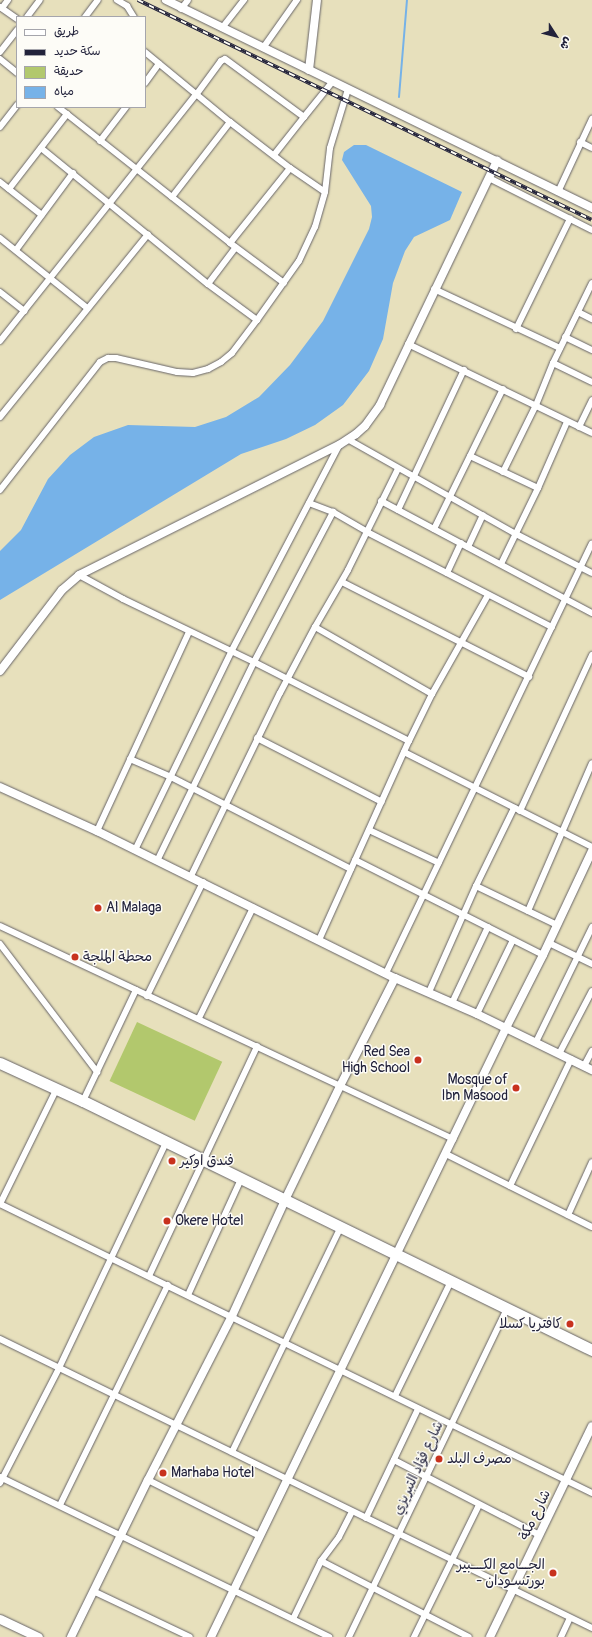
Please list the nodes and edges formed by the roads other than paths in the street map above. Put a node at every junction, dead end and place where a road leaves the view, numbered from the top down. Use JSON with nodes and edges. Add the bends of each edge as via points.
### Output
{"nodes":[{"id":1,"x":8,"y":0,"type":"edge"},
{"id":2,"x":40,"y":0,"type":"edge"},
{"id":3,"x":98,"y":0,"type":"edge"},
{"id":4,"x":117,"y":0,"type":"edge"},
{"id":5,"x":166,"y":0,"type":"edge"},
{"id":6,"x":188,"y":0,"type":"edge"},
{"id":7,"x":244,"y":0,"type":"edge"},
{"id":8,"x":297,"y":0,"type":"edge"},
{"id":9,"x":317,"y":0,"type":"edge"},
{"id":10,"x":1,"y":7,"type":"edge"},
{"id":11,"x":181,"y":9,"type":"junction"},
{"id":12,"x":28,"y":16,"type":"edge"},
{"id":13,"x":86,"y":16,"type":"edge"},
{"id":14,"x":133,"y":16,"type":"edge"},
{"id":15,"x":16,"y":18,"type":"edge"},
{"id":16,"x":222,"y":28,"type":"junction"},
{"id":17,"x":16,"y":31,"type":"edge"},
{"id":18,"x":263,"y":48,"type":"junction"},
{"id":19,"x":0,"y":52,"type":"edge"},
{"id":20,"x":146,"y":53,"type":"edge"},
{"id":21,"x":0,"y":59,"type":"edge"},
{"id":22,"x":159,"y":64,"type":"junction"},
{"id":23,"x":309,"y":70,"type":"junction"},
{"id":24,"x":16,"y":72,"type":"edge"},
{"id":25,"x":333,"y":81,"type":"junction"},
{"id":26,"x":146,"y":82,"type":"edge"},
{"id":27,"x":348,"y":89,"type":"junction"},
{"id":28,"x":196,"y":95,"type":"junction"},
{"id":29,"x":16,"y":107,"type":"edge"},
{"id":30,"x":59,"y":108,"type":"edge"},
{"id":31,"x":125,"y":108,"type":"edge"},
{"id":32,"x":0,"y":114,"type":"edge"},
{"id":33,"x":67,"y":114,"type":"junction"},
{"id":34,"x":304,"y":117,"type":"junction"},
{"id":35,"x":6,"y":119,"type":"junction"},
{"id":36,"x":592,"y":119,"type":"edge"},
{"id":37,"x":230,"y":122,"type":"junction"},
{"id":38,"x":0,"y":128,"type":"edge"},
{"id":39,"x":100,"y":141,"type":"junction"},
{"id":40,"x":580,"y":142,"type":"junction"},
{"id":41,"x":41,"y":148,"type":"junction"},
{"id":42,"x":592,"y":148,"type":"edge"},
{"id":43,"x":274,"y":155,"type":"junction"},
{"id":44,"x":497,"y":161,"type":"junction"},
{"id":45,"x":290,"y":168,"type":"junction"},
{"id":46,"x":136,"y":169,"type":"junction"},
{"id":47,"x":73,"y":173,"type":"junction"},
{"id":48,"x":488,"y":178,"type":"junction"},
{"id":49,"x":0,"y":182,"type":"edge"},
{"id":50,"x":9,"y":189,"type":"junction"},
{"id":51,"x":325,"y":192,"type":"junction"},
{"id":52,"x":558,"y":192,"type":"junction"},
{"id":53,"x":172,"y":197,"type":"junction"},
{"id":54,"x":110,"y":203,"type":"junction"},
{"id":55,"x":592,"y":208,"type":"edge"},
{"id":56,"x":42,"y":215,"type":"junction"},
{"id":57,"x":570,"y":219,"type":"junction"},
{"id":58,"x":592,"y":230,"type":"edge"},
{"id":59,"x":148,"y":234,"type":"junction"},
{"id":60,"x":0,"y":238,"type":"edge"},
{"id":61,"x":233,"y":245,"type":"junction"},
{"id":62,"x":16,"y":250,"type":"junction"},
{"id":63,"x":51,"y":277,"type":"junction"},
{"id":64,"x":284,"y":283,"type":"junction"},
{"id":65,"x":592,"y":283,"type":"edge"},
{"id":66,"x":208,"y":284,"type":"junction"},
{"id":67,"x":434,"y":289,"type":"junction"},
{"id":68,"x":0,"y":292,"type":"edge"},
{"id":69,"x":88,"y":308,"type":"junction"},
{"id":70,"x":24,"y":311,"type":"junction"},
{"id":71,"x":578,"y":312,"type":"junction"},
{"id":72,"x":592,"y":319,"type":"edge"},
{"id":73,"x":257,"y":320,"type":"junction"},
{"id":74,"x":516,"y":329,"type":"junction"},
{"id":75,"x":565,"y":337,"type":"junction"},
{"id":76,"x":0,"y":341,"type":"edge"},
{"id":77,"x":408,"y":344,"type":"junction"},
{"id":78,"x":560,"y":348,"type":"junction"},
{"id":79,"x":592,"y":350,"type":"edge"},
{"id":80,"x":553,"y":363,"type":"junction"},
{"id":81,"x":464,"y":370,"type":"junction"},
{"id":82,"x":592,"y":382,"type":"edge"},
{"id":83,"x":503,"y":389,"type":"junction"},
{"id":84,"x":592,"y":400,"type":"edge"},
{"id":85,"x":536,"y":405,"type":"junction"},
{"id":86,"x":0,"y":416,"type":"edge"},
{"id":87,"x":567,"y":422,"type":"junction"},
{"id":88,"x":579,"y":427,"type":"junction"},
{"id":89,"x":592,"y":434,"type":"edge"},
{"id":90,"x":348,"y":440,"type":"junction"},
{"id":91,"x":339,"y":445,"type":"junction"},
{"id":92,"x":470,"y":456,"type":"junction"},
{"id":93,"x":398,"y":469,"type":"junction"},
{"id":94,"x":504,"y":472,"type":"junction"},
{"id":95,"x":413,"y":476,"type":"junction"},
{"id":96,"x":538,"y":488,"type":"junction"},
{"id":97,"x":0,"y":490,"type":"edge"},
{"id":98,"x":450,"y":496,"type":"junction"},
{"id":99,"x":381,"y":501,"type":"junction"},
{"id":100,"x":309,"y":503,"type":"junction"},
{"id":101,"x":398,"y":510,"type":"junction"},
{"id":102,"x":333,"y":512,"type":"junction"},
{"id":103,"x":483,"y":515,"type":"junction"},
{"id":104,"x":434,"y":529,"type":"junction"},
{"id":105,"x":367,"y":532,"type":"junction"},
{"id":106,"x":516,"y":534,"type":"junction"},
{"id":107,"x":461,"y":543,"type":"junction"},
{"id":108,"x":592,"y":544,"type":"edge"},
{"id":109,"x":468,"y":547,"type":"junction"},
{"id":110,"x":501,"y":564,"type":"junction"},
{"id":111,"x":580,"y":567,"type":"junction"},
{"id":112,"x":592,"y":572,"type":"edge"},
{"id":113,"x":447,"y":574,"type":"junction"},
{"id":114,"x":79,"y":575,"type":"junction"},
{"id":115,"x":342,"y":582,"type":"junction"},
{"id":116,"x":488,"y":595,"type":"junction"},
{"id":117,"x":566,"y":597,"type":"junction"},
{"id":118,"x":592,"y":613,"type":"edge"},
{"id":119,"x":315,"y":627,"type":"junction"},
{"id":120,"x":552,"y":627,"type":"junction"},
{"id":121,"x":189,"y":632,"type":"junction"},
{"id":122,"x":461,"y":644,"type":"junction"},
{"id":123,"x":231,"y":652,"type":"junction"},
{"id":124,"x":592,"y":655,"type":"edge"},
{"id":125,"x":254,"y":662,"type":"junction"},
{"id":126,"x":0,"y":671,"type":"edge"},
{"id":127,"x":529,"y":677,"type":"junction"},
{"id":128,"x":288,"y":679,"type":"junction"},
{"id":129,"x":432,"y":694,"type":"junction"},
{"id":130,"x":257,"y":738,"type":"junction"},
{"id":131,"x":409,"y":740,"type":"junction"},
{"id":132,"x":404,"y":752,"type":"junction"},
{"id":133,"x":130,"y":759,"type":"junction"},
{"id":134,"x":592,"y":763,"type":"edge"},
{"id":135,"x":171,"y":777,"type":"junction"},
{"id":136,"x":0,"y":787,"type":"edge"},
{"id":137,"x":192,"y":787,"type":"junction"},
{"id":138,"x":476,"y":788,"type":"junction"},
{"id":139,"x":382,"y":802,"type":"junction"},
{"id":140,"x":226,"y":804,"type":"junction"},
{"id":141,"x":514,"y":808,"type":"junction"},
{"id":142,"x":520,"y":811,"type":"junction"},
{"id":143,"x":369,"y":830,"type":"junction"},
{"id":144,"x":97,"y":831,"type":"junction"},
{"id":145,"x":561,"y":832,"type":"junction"},
{"id":146,"x":135,"y":850,"type":"junction"},
{"id":147,"x":592,"y":851,"type":"edge"},
{"id":148,"x":355,"y":860,"type":"junction"},
{"id":149,"x":157,"y":861,"type":"junction"},
{"id":150,"x":438,"y":863,"type":"junction"},
{"id":151,"x":351,"y":869,"type":"junction"},
{"id":152,"x":191,"y":876,"type":"junction"},
{"id":153,"x":203,"y":882,"type":"junction"},
{"id":154,"x":476,"y":886,"type":"junction"},
{"id":155,"x":423,"y":894,"type":"junction"},
{"id":156,"x":253,"y":908,"type":"junction"},
{"id":157,"x":528,"y":911,"type":"junction"},
{"id":158,"x":463,"y":914,"type":"junction"},
{"id":159,"x":558,"y":925,"type":"junction"},
{"id":160,"x":0,"y":926,"type":"edge"},
{"id":161,"x":488,"y":927,"type":"junction"},
{"id":162,"x":592,"y":927,"type":"edge"},
{"id":163,"x":319,"y":940,"type":"junction"},
{"id":164,"x":512,"y":940,"type":"junction"},
{"id":165,"x":549,"y":943,"type":"junction"},
{"id":166,"x":0,"y":944,"type":"edge"},
{"id":167,"x":543,"y":955,"type":"junction"},
{"id":168,"x":578,"y":958,"type":"junction"},
{"id":169,"x":592,"y":964,"type":"edge"},
{"id":170,"x":386,"y":973,"type":"junction"},
{"id":171,"x":395,"y":978,"type":"junction"},
{"id":172,"x":136,"y":990,"type":"junction"},
{"id":173,"x":592,"y":991,"type":"edge"},
{"id":174,"x":428,"y":992,"type":"junction"},
{"id":175,"x":148,"y":996,"type":"junction"},
{"id":176,"x":452,"y":1003,"type":"junction"},
{"id":177,"x":477,"y":1014,"type":"junction"},
{"id":178,"x":198,"y":1018,"type":"junction"},
{"id":179,"x":506,"y":1028,"type":"junction"},
{"id":180,"x":536,"y":1042,"type":"junction"},
{"id":181,"x":257,"y":1046,"type":"junction"},
{"id":182,"x":592,"y":1051,"type":"edge"},
{"id":183,"x":559,"y":1054,"type":"junction"},
{"id":184,"x":571,"y":1060,"type":"junction"},
{"id":185,"x":0,"y":1063,"type":"edge"},
{"id":186,"x":588,"y":1068,"type":"edge"},
{"id":187,"x":97,"y":1072,"type":"junction"},
{"id":188,"x":340,"y":1086,"type":"junction"},
{"id":189,"x":56,"y":1090,"type":"junction"},
{"id":190,"x":83,"y":1101,"type":"junction"},
{"id":191,"x":453,"y":1139,"type":"junction"},
{"id":192,"x":166,"y":1143,"type":"junction"},
{"id":193,"x":446,"y":1154,"type":"junction"},
{"id":194,"x":204,"y":1161,"type":"junction"},
{"id":195,"x":592,"y":1162,"type":"edge"},
{"id":196,"x":242,"y":1179,"type":"junction"},
{"id":197,"x":510,"y":1186,"type":"junction"},
{"id":198,"x":285,"y":1200,"type":"junction"},
{"id":199,"x":0,"y":1204,"type":"edge"},
{"id":200,"x":568,"y":1215,"type":"junction"},
{"id":201,"x":341,"y":1227,"type":"junction"},
{"id":202,"x":592,"y":1227,"type":"edge"},
{"id":203,"x":397,"y":1254,"type":"junction"},
{"id":204,"x":110,"y":1258,"type":"junction"},
{"id":205,"x":149,"y":1276,"type":"junction"},
{"id":206,"x":451,"y":1282,"type":"junction"},
{"id":207,"x":168,"y":1285,"type":"junction"},
{"id":208,"x":188,"y":1295,"type":"junction"},
{"id":209,"x":507,"y":1308,"type":"junction"},
{"id":210,"x":232,"y":1316,"type":"junction"},
{"id":211,"x":0,"y":1339,"type":"edge"},
{"id":212,"x":285,"y":1343,"type":"junction"},
{"id":213,"x":592,"y":1350,"type":"edge"},
{"id":214,"x":59,"y":1368,"type":"junction"},
{"id":215,"x":340,"y":1370,"type":"junction"},
{"id":216,"x":114,"y":1395,"type":"junction"},
{"id":217,"x":395,"y":1396,"type":"junction"},
{"id":218,"x":418,"y":1409,"type":"junction"},
{"id":219,"x":177,"y":1424,"type":"junction"},
{"id":220,"x":452,"y":1425,"type":"junction"},
{"id":221,"x":592,"y":1426,"type":"edge"},
{"id":222,"x":232,"y":1452,"type":"junction"},
{"id":223,"x":394,"y":1460,"type":"junction"},
{"id":224,"x":425,"y":1477,"type":"junction"},
{"id":225,"x":1,"y":1479,"type":"edge"},
{"id":226,"x":148,"y":1480,"type":"junction"},
{"id":227,"x":288,"y":1480,"type":"junction"},
{"id":228,"x":566,"y":1481,"type":"junction"},
{"id":229,"x":592,"y":1493,"type":"edge"},
{"id":230,"x":60,"y":1505,"type":"junction"},
{"id":231,"x":479,"y":1505,"type":"junction"},
{"id":232,"x":352,"y":1512,"type":"junction"},
{"id":233,"x":366,"y":1518,"type":"junction"},
{"id":234,"x":400,"y":1534,"type":"junction"},
{"id":235,"x":120,"y":1535,"type":"junction"},
{"id":236,"x":539,"y":1535,"type":"junction"},
{"id":237,"x":260,"y":1536,"type":"junction"},
{"id":238,"x":451,"y":1560,"type":"junction"},
{"id":239,"x":321,"y":1561,"type":"junction"},
{"id":240,"x":374,"y":1589,"type":"junction"},
{"id":241,"x":233,"y":1590,"type":"junction"},
{"id":242,"x":512,"y":1590,"type":"junction"},
{"id":243,"x":93,"y":1591,"type":"junction"},
{"id":244,"x":425,"y":1614,"type":"junction"},
{"id":245,"x":570,"y":1618,"type":"junction"},
{"id":246,"x":0,"y":1619,"type":"edge"},
{"id":247,"x":293,"y":1619,"type":"junction"},
{"id":248,"x":592,"y":1628,"type":"edge"},
{"id":249,"x":38,"y":1637,"type":"edge"},
{"id":250,"x":71,"y":1637,"type":"edge"},
{"id":251,"x":190,"y":1637,"type":"edge"},
{"id":252,"x":210,"y":1637,"type":"edge"},
{"id":253,"x":329,"y":1637,"type":"edge"},
{"id":254,"x":349,"y":1637,"type":"edge"},
{"id":255,"x":414,"y":1637,"type":"edge"},
{"id":256,"x":469,"y":1637,"type":"edge"},
{"id":257,"x":490,"y":1637,"type":"edge"},
{"id":258,"x":562,"y":1637,"type":"edge"}],
"edges":[{"from":1,"to":10,"type":"street"},
{"from":2,"to":12,"type":"street"},
{"from":3,"to":13,"type":"street"},
{"from":4,"to":14,"type":"street","via":[[127,6]]},
{"from":5,"to":11,"type":"street"},
{"from":6,"to":11,"type":"street"},
{"from":7,"to":16,"type":"street"},
{"from":8,"to":18,"type":"street"},
{"from":9,"to":23,"type":"street"},
{"from":10,"to":15,"type":"street"},
{"from":11,"to":16,"type":"street"},
{"from":16,"to":18,"type":"street"},
{"from":17,"to":19,"type":"street"},
{"from":18,"to":23,"type":"street"},
{"from":20,"to":22,"type":"street"},
{"from":21,"to":24,"type":"street"},
{"from":22,"to":26,"type":"street"},
{"from":22,"to":28,"type":"street"},
{"from":23,"to":25,"type":"street"},
{"from":25,"to":27,"type":"street"},
{"from":25,"to":34,"type":"street"},
{"from":27,"to":44,"type":"street"},
{"from":27,"to":51,"type":"street","via":[[330,148]]},
{"from":28,"to":34,"type":"street","via":[[225,59]]},
{"from":28,"to":37,"type":"street"},
{"from":28,"to":46,"type":"street"},
{"from":29,"to":35,"type":"street"},
{"from":30,"to":33,"type":"street"},
{"from":31,"to":39,"type":"street"},
{"from":32,"to":35,"type":"street"},
{"from":33,"to":39,"type":"street"},
{"from":33,"to":41,"type":"street"},
{"from":34,"to":43,"type":"street"},
{"from":35,"to":38,"type":"street"},
{"from":36,"to":40,"type":"street"},
{"from":37,"to":43,"type":"street"},
{"from":37,"to":53,"type":"street"},
{"from":39,"to":46,"type":"street"},
{"from":40,"to":42,"type":"street"},
{"from":40,"to":52,"type":"street"},
{"from":41,"to":47,"type":"street"},
{"from":41,"to":50,"type":"street"},
{"from":43,"to":45,"type":"street"},
{"from":44,"to":48,"type":"street"},
{"from":44,"to":52,"type":"street"},
{"from":45,"to":51,"type":"street"},
{"from":45,"to":61,"type":"street"},
{"from":46,"to":53,"type":"street"},
{"from":46,"to":54,"type":"street"},
{"from":47,"to":54,"type":"street"},
{"from":47,"to":56,"type":"street"},
{"from":48,"to":57,"type":"street"},
{"from":48,"to":67,"type":"street"},
{"from":49,"to":50,"type":"street"},
{"from":50,"to":56,"type":"street"},
{"from":51,"to":64,"type":"street","via":[[309,242]]},
{"from":52,"to":55,"type":"street"},
{"from":53,"to":61,"type":"street"},
{"from":54,"to":59,"type":"street"},
{"from":54,"to":63,"type":"street"},
{"from":56,"to":62,"type":"street"},
{"from":57,"to":58,"type":"street"},
{"from":57,"to":74,"type":"street"},
{"from":59,"to":66,"type":"street"},
{"from":59,"to":69,"type":"street"},
{"from":60,"to":62,"type":"street"},
{"from":61,"to":64,"type":"street"},
{"from":61,"to":66,"type":"street"},
{"from":62,"to":63,"type":"street"},
{"from":63,"to":69,"type":"street"},
{"from":63,"to":70,"type":"street"},
{"from":64,"to":73,"type":"street"},
{"from":65,"to":71,"type":"street"},
{"from":66,"to":73,"type":"street"},
{"from":67,"to":74,"type":"street"},
{"from":67,"to":77,"type":"street"},
{"from":68,"to":70,"type":"street"},
{"from":69,"to":86,"type":"street"},
{"from":70,"to":76,"type":"street"},
{"from":71,"to":72,"type":"street"},
{"from":71,"to":75,"type":"street"},
{"from":73,"to":97,"type":"street","via":[[232,353],[208,369],[192,373],[116,358],[100,362]]},
{"from":74,"to":78,"type":"street"},
{"from":75,"to":78,"type":"street"},
{"from":75,"to":79,"type":"street"},
{"from":77,"to":81,"type":"street"},
{"from":77,"to":90,"type":"street","via":[[373,416]]},
{"from":78,"to":80,"type":"street"},
{"from":80,"to":82,"type":"street"},
{"from":80,"to":85,"type":"street"},
{"from":81,"to":83,"type":"street"},
{"from":81,"to":95,"type":"street"},
{"from":83,"to":85,"type":"street"},
{"from":83,"to":92,"type":"street"},
{"from":84,"to":88,"type":"street"},
{"from":85,"to":87,"type":"street"},
{"from":85,"to":94,"type":"street"},
{"from":87,"to":88,"type":"street"},
{"from":87,"to":96,"type":"street"},
{"from":88,"to":89,"type":"street"},
{"from":90,"to":91,"type":"street"},
{"from":90,"to":93,"type":"street"},
{"from":91,"to":100,"type":"street"},
{"from":91,"to":114,"type":"street"},
{"from":92,"to":94,"type":"street"},
{"from":92,"to":98,"type":"street"},
{"from":93,"to":95,"type":"street"},
{"from":93,"to":99,"type":"street"},
{"from":94,"to":96,"type":"street"},
{"from":95,"to":98,"type":"street"},
{"from":95,"to":101,"type":"street"},
{"from":96,"to":106,"type":"street"},
{"from":98,"to":103,"type":"street"},
{"from":98,"to":104,"type":"street"},
{"from":99,"to":101,"type":"street"},
{"from":99,"to":105,"type":"street"},
{"from":100,"to":102,"type":"street"},
{"from":100,"to":123,"type":"street"},
{"from":101,"to":104,"type":"street"},
{"from":102,"to":105,"type":"street"},
{"from":102,"to":125,"type":"street"},
{"from":103,"to":106,"type":"street"},
{"from":103,"to":109,"type":"street"},
{"from":104,"to":107,"type":"street"},
{"from":105,"to":113,"type":"street"},
{"from":105,"to":115,"type":"street"},
{"from":106,"to":110,"type":"street"},
{"from":106,"to":111,"type":"street"},
{"from":107,"to":109,"type":"street"},
{"from":107,"to":113,"type":"street"},
{"from":108,"to":111,"type":"street"},
{"from":109,"to":110,"type":"street"},
{"from":110,"to":117,"type":"street"},
{"from":111,"to":112,"type":"street"},
{"from":111,"to":117,"type":"street"},
{"from":113,"to":116,"type":"street"},
{"from":114,"to":121,"type":"street"},
{"from":114,"to":126,"type":"street","via":[[62,590]]},
{"from":115,"to":119,"type":"street"},
{"from":115,"to":122,"type":"street"},
{"from":116,"to":120,"type":"street"},
{"from":116,"to":122,"type":"street"},
{"from":117,"to":118,"type":"street"},
{"from":117,"to":120,"type":"street"},
{"from":119,"to":128,"type":"street"},
{"from":119,"to":129,"type":"street"},
{"from":120,"to":127,"type":"street"},
{"from":121,"to":123,"type":"street"},
{"from":121,"to":133,"type":"street"},
{"from":122,"to":127,"type":"street"},
{"from":122,"to":129,"type":"street"},
{"from":123,"to":125,"type":"street"},
{"from":123,"to":135,"type":"street"},
{"from":124,"to":142,"type":"street"},
{"from":125,"to":128,"type":"street"},
{"from":125,"to":137,"type":"street"},
{"from":127,"to":138,"type":"street"},
{"from":128,"to":130,"type":"street"},
{"from":128,"to":131,"type":"street"},
{"from":129,"to":131,"type":"street"},
{"from":130,"to":139,"type":"street"},
{"from":130,"to":140,"type":"street"},
{"from":131,"to":132,"type":"street"},
{"from":132,"to":138,"type":"street"},
{"from":132,"to":139,"type":"street"},
{"from":133,"to":135,"type":"street"},
{"from":133,"to":144,"type":"street"},
{"from":134,"to":145,"type":"street"},
{"from":135,"to":137,"type":"street"},
{"from":135,"to":146,"type":"street"},
{"from":136,"to":144,"type":"street"},
{"from":137,"to":140,"type":"street"},
{"from":137,"to":149,"type":"street"},
{"from":138,"to":141,"type":"street"},
{"from":138,"to":150,"type":"street"},
{"from":139,"to":143,"type":"street"},
{"from":140,"to":151,"type":"street"},
{"from":140,"to":152,"type":"street"},
{"from":141,"to":142,"type":"street"},
{"from":141,"to":154,"type":"street"},
{"from":142,"to":145,"type":"street"},
{"from":143,"to":148,"type":"street"},
{"from":143,"to":150,"type":"street"},
{"from":144,"to":146,"type":"street"},
{"from":145,"to":147,"type":"street"},
{"from":145,"to":157,"type":"street"},
{"from":146,"to":149,"type":"street"},
{"from":147,"to":159,"type":"street"},
{"from":148,"to":151,"type":"street"},
{"from":148,"to":155,"type":"street"},
{"from":149,"to":152,"type":"street"},
{"from":150,"to":155,"type":"street"},
{"from":151,"to":163,"type":"street"},
{"from":152,"to":153,"type":"street"},
{"from":153,"to":156,"type":"street"},
{"from":153,"to":175,"type":"street"},
{"from":154,"to":157,"type":"street"},
{"from":154,"to":158,"type":"street"},
{"from":155,"to":158,"type":"street"},
{"from":155,"to":170,"type":"street"},
{"from":156,"to":163,"type":"street"},
{"from":156,"to":178,"type":"street"},
{"from":157,"to":159,"type":"street"},
{"from":158,"to":161,"type":"street"},
{"from":158,"to":174,"type":"street"},
{"from":159,"to":165,"type":"street"},
{"from":160,"to":172,"type":"street"},
{"from":161,"to":164,"type":"street"},
{"from":161,"to":176,"type":"street"},
{"from":162,"to":168,"type":"street"},
{"from":163,"to":170,"type":"street"},
{"from":164,"to":167,"type":"street"},
{"from":164,"to":177,"type":"street"},
{"from":165,"to":167,"type":"street"},
{"from":165,"to":168,"type":"street"},
{"from":166,"to":187,"type":"street"},
{"from":167,"to":179,"type":"street"},
{"from":168,"to":169,"type":"street"},
{"from":168,"to":180,"type":"street"},
{"from":170,"to":171,"type":"street"},
{"from":171,"to":174,"type":"street"},
{"from":171,"to":188,"type":"street"},
{"from":172,"to":175,"type":"street"},
{"from":172,"to":187,"type":"street"},
{"from":173,"to":183,"type":"street"},
{"from":174,"to":176,"type":"street"},
{"from":175,"to":178,"type":"street"},
{"from":176,"to":177,"type":"street"},
{"from":177,"to":179,"type":"street"},
{"from":178,"to":181,"type":"street"},
{"from":179,"to":180,"type":"street"},
{"from":179,"to":191,"type":"street"},
{"from":180,"to":183,"type":"street"},
{"from":181,"to":188,"type":"street"},
{"from":181,"to":194,"type":"street"},
{"from":182,"to":186,"type":"street"},
{"from":183,"to":184,"type":"street"},
{"from":184,"to":186,"type":"street"},
{"from":184,"to":197,"type":"street"},
{"from":185,"to":189,"type":"highway"},
{"from":187,"to":190,"type":"street"},
{"from":188,"to":191,"type":"street"},
{"from":188,"to":198,"type":"street"},
{"from":189,"to":190,"type":"highway"},
{"from":189,"to":199,"type":"street"},
{"from":190,"to":192,"type":"highway"},
{"from":191,"to":193,"type":"street"},
{"from":192,"to":194,"type":"highway"},
{"from":192,"to":204,"type":"street"},
{"from":193,"to":197,"type":"street"},
{"from":193,"to":203,"type":"street"},
{"from":194,"to":196,"type":"highway"},
{"from":194,"to":205,"type":"street"},
{"from":195,"to":200,"type":"street"},
{"from":196,"to":198,"type":"highway"},
{"from":196,"to":208,"type":"street"},
{"from":197,"to":200,"type":"street"},
{"from":198,"to":201,"type":"highway"},
{"from":198,"to":210,"type":"street"},
{"from":199,"to":204,"type":"street"},
{"from":200,"to":202,"type":"street"},
{"from":201,"to":203,"type":"highway"},
{"from":201,"to":212,"type":"street"},
{"from":203,"to":206,"type":"highway"},
{"from":203,"to":215,"type":"street"},
{"from":204,"to":205,"type":"street"},
{"from":204,"to":214,"type":"street"},
{"from":205,"to":207,"type":"street"},
{"from":206,"to":209,"type":"highway"},
{"from":206,"to":217,"type":"street"},
{"from":207,"to":208,"type":"street"},
{"from":207,"to":216,"type":"street"},
{"from":208,"to":210,"type":"street"},
{"from":209,"to":213,"type":"highway"},
{"from":209,"to":220,"type":"street","name":"شارع فؤاد التبريزي"},
{"from":210,"to":212,"type":"street"},
{"from":210,"to":219,"type":"street"},
{"from":211,"to":214,"type":"street"},
{"from":212,"to":215,"type":"street"},
{"from":212,"to":222,"type":"street"},
{"from":214,"to":216,"type":"street"},
{"from":214,"to":225,"type":"street"},
{"from":215,"to":217,"type":"street"},
{"from":215,"to":227,"type":"street"},
{"from":216,"to":219,"type":"street"},
{"from":216,"to":230,"type":"street"},
{"from":217,"to":218,"type":"street"},
{"from":218,"to":220,"type":"street"},
{"from":218,"to":223,"type":"street"},
{"from":219,"to":222,"type":"street"},
{"from":219,"to":226,"type":"street"},
{"from":220,"to":224,"type":"street","name":"شارع فؤاد التبريزي"},
{"from":220,"to":228,"type":"street"},
{"from":221,"to":228,"type":"street","name":"شارع مكة"},
{"from":222,"to":227,"type":"street"},
{"from":223,"to":224,"type":"street"},
{"from":223,"to":233,"type":"street"},
{"from":224,"to":231,"type":"street"},
{"from":224,"to":234,"type":"street","name":"شارع فؤاد التبريزي"},
{"from":225,"to":230,"type":"street"},
{"from":226,"to":235,"type":"street"},
{"from":226,"to":237,"type":"street"},
{"from":227,"to":232,"type":"street"},
{"from":227,"to":237,"type":"street"},
{"from":228,"to":229,"type":"street"},
{"from":228,"to":236,"type":"street","name":"شارع مكة"},
{"from":230,"to":235,"type":"street"},
{"from":231,"to":236,"type":"street"},
{"from":231,"to":238,"type":"street"},
{"from":232,"to":233,"type":"street"},
{"from":232,"to":239,"type":"street","via":[[339,1537]]},
{"from":233,"to":234,"type":"street"},
{"from":234,"to":238,"type":"street"},
{"from":234,"to":240,"type":"street","name":"شارع فؤاد التبريزي"},
{"from":235,"to":241,"type":"street"},
{"from":235,"to":243,"type":"street"},
{"from":236,"to":242,"type":"street","name":"شارع مكة"},
{"from":237,"to":241,"type":"street"},
{"from":238,"to":242,"type":"street"},
{"from":238,"to":244,"type":"street"},
{"from":239,"to":240,"type":"street"},
{"from":239,"to":247,"type":"street"},
{"from":240,"to":244,"type":"street"},
{"from":240,"to":254,"type":"street","name":"شارع فؤاد التبريزي"},
{"from":241,"to":247,"type":"street"},
{"from":241,"to":252,"type":"street"},
{"from":242,"to":245,"type":"street"},
{"from":242,"to":257,"type":"street","name":"شارع مكة"},
{"from":243,"to":250,"type":"street"},
{"from":243,"to":251,"type":"street"},
{"from":244,"to":255,"type":"street"},
{"from":244,"to":256,"type":"street"},
{"from":245,"to":248,"type":"street"},
{"from":245,"to":258,"type":"street"},
{"from":246,"to":249,"type":"main road"},
{"from":247,"to":253,"type":"street"}]}
